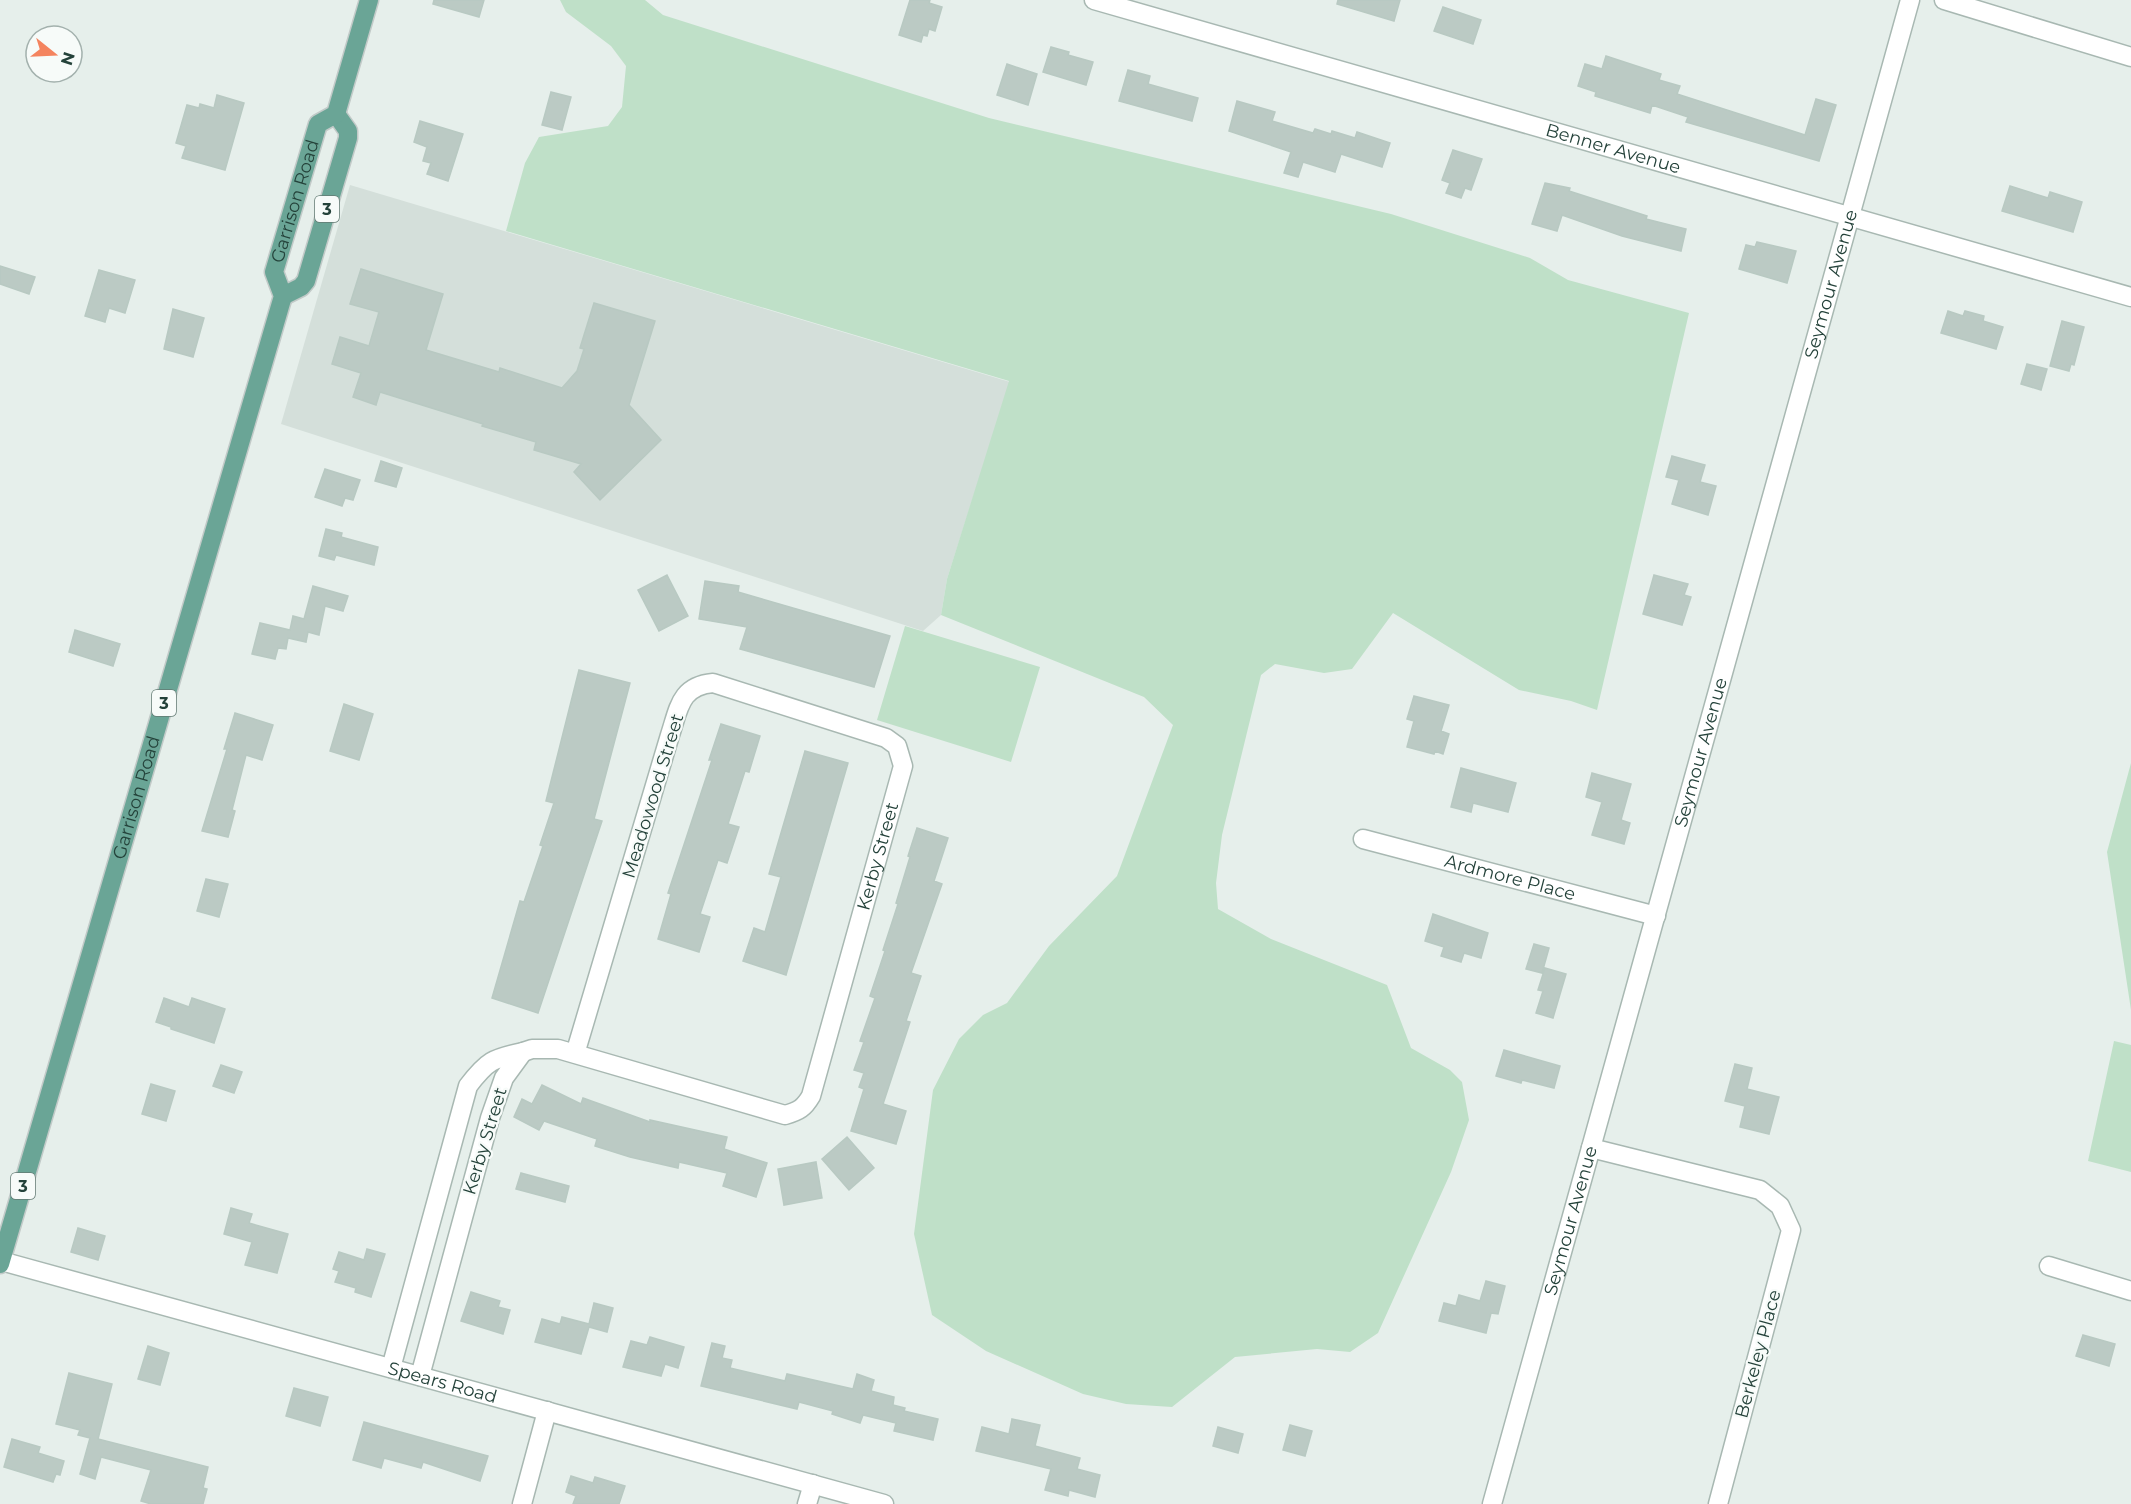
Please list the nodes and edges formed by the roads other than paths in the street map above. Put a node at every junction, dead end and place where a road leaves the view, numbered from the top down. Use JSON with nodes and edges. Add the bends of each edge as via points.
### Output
{"nodes":[{"id":1,"x":369,"y":0,"type":"edge"},
{"id":2,"x":1094,"y":0,"type":"edge"},
{"id":3,"x":1910,"y":0,"type":"edge"},
{"id":4,"x":1944,"y":0,"type":"edge"},
{"id":5,"x":2131,"y":57,"type":"edge"},
{"id":6,"x":336,"y":114,"type":"junction"},
{"id":7,"x":1850,"y":218,"type":"junction"},
{"id":8,"x":283,"y":296,"type":"junction"},
{"id":9,"x":2131,"y":297,"type":"edge"},
{"id":10,"x":900,"y":755,"type":"joint"},
{"id":11,"x":1363,"y":839,"type":"dead end"},
{"id":12,"x":1656,"y":916,"type":"junction"},
{"id":13,"x":523,"y":1052,"type":"junction"},
{"id":14,"x":575,"y":1054,"type":"junction"},
{"id":15,"x":1591,"y":1148,"type":"junction"},
{"id":16,"x":0,"y":1262,"type":"edge"},
{"id":17,"x":2049,"y":1266,"type":"dead end"},
{"id":18,"x":2131,"y":1291,"type":"edge"},
{"id":19,"x":391,"y":1368,"type":"junction"},
{"id":20,"x":420,"y":1376,"type":"junction"},
{"id":21,"x":547,"y":1411,"type":"junction"},
{"id":22,"x":813,"y":1484,"type":"junction"},
{"id":23,"x":522,"y":1504,"type":"edge"},
{"id":24,"x":807,"y":1504,"type":"edge"},
{"id":25,"x":884,"y":1504,"type":"edge"},
{"id":26,"x":1492,"y":1504,"type":"edge"},
{"id":27,"x":1718,"y":1504,"type":"edge"}],
"edges":[{"from":1,"to":6,"type":"main road"},
{"from":2,"to":7,"type":"street","name":"Benner Avenue"},
{"from":3,"to":7,"type":"street","name":"Seymour Avenue"},
{"from":4,"to":5,"type":"street"},
{"from":6,"to":8,"type":"main road","name":"Garrison Road","number":"3","via":[[318,124],[274,272]]},
{"from":6,"to":8,"type":"main road","name":"Garrison Road","number":"3","via":[[348,131],[348,138],[304,284]]},
{"from":7,"to":9,"type":"street","name":"Benner Avenue"},
{"from":7,"to":12,"type":"street","name":"Seymour Avenue"},
{"from":8,"to":16,"type":"main road","name":"Garrison Road","number":"3"},
{"from":10,"to":14,"type":"street","name":"Kerby Street","via":[[903,766],[805,1107],[785,1115]]},
{"from":10,"to":14,"type":"street","name":"Meadowood Street","via":[[897,746],[886,738],[713,683],[691,689],[670,735]]},
{"from":11,"to":12,"type":"street","name":"Ardmore Place"},
{"from":12,"to":15,"type":"street","name":"Seymour Avenue"},
{"from":13,"to":14,"type":"street","via":[[558,1049]]},
{"from":13,"to":19,"type":"street","name":"Kerby Street","via":[[500,1056],[482,1067],[468,1086]]},
{"from":13,"to":20,"type":"street","name":"Kerby Street","via":[[504,1078],[490,1118]]},
{"from":15,"to":26,"type":"street","name":"Seymour Avenue"},
{"from":15,"to":27,"type":"street","name":"Berkeley Place","via":[[1760,1190],[1780,1206],[1791,1230]]},
{"from":16,"to":19,"type":"street","name":"Spears Road"},
{"from":17,"to":18,"type":"street"},
{"from":19,"to":20,"type":"street","name":"Spears Road"},
{"from":20,"to":21,"type":"street","name":"Spears Road"},
{"from":21,"to":22,"type":"street","name":"Spears Road"},
{"from":21,"to":23,"type":"street"},
{"from":22,"to":24,"type":"street"},
{"from":22,"to":25,"type":"street","name":"Spears Road"}]}
